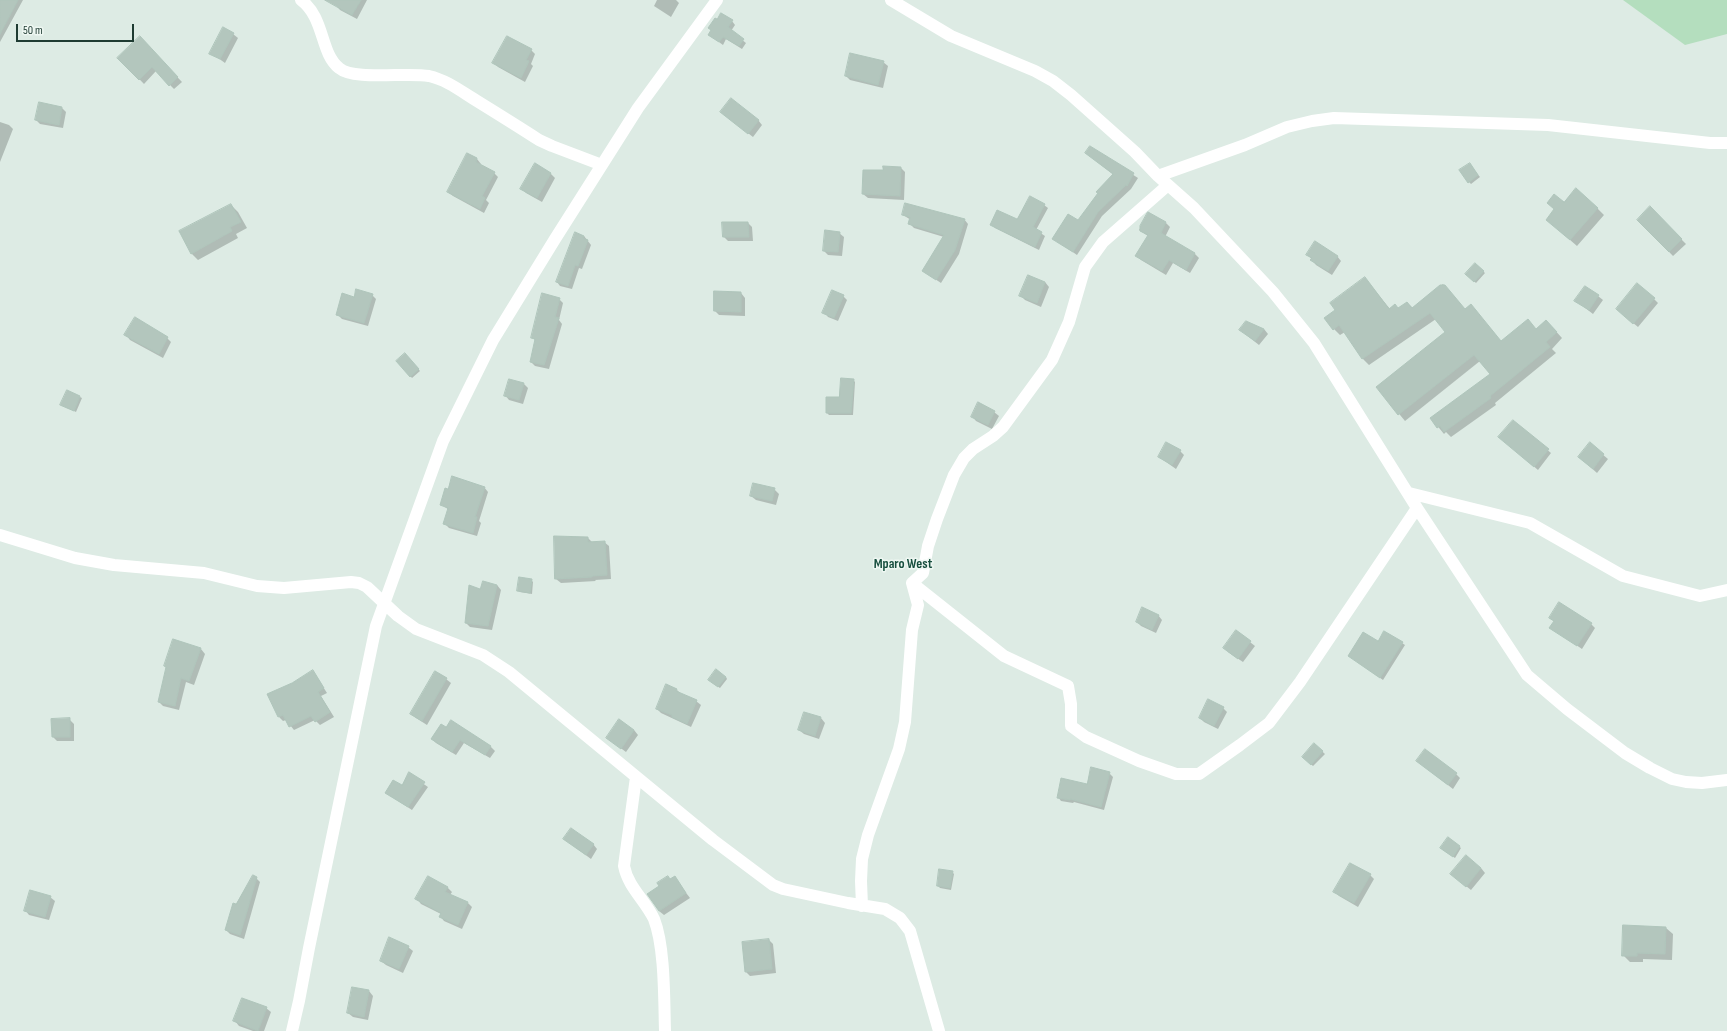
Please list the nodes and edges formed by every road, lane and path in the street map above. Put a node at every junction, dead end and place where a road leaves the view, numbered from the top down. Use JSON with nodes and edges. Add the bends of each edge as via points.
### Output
{"nodes":[{"id":1,"x":301,"y":0,"type":"edge"},
{"id":2,"x":717,"y":0,"type":"edge"},
{"id":3,"x":891,"y":0,"type":"edge"},
{"id":4,"x":1727,"y":143,"type":"edge"},
{"id":5,"x":602,"y":164,"type":"junction"},
{"id":6,"x":1158,"y":176,"type":"junction"},
{"id":7,"x":1168,"y":185,"type":"junction"},
{"id":8,"x":1409,"y":493,"type":"junction"},
{"id":9,"x":1417,"y":508,"type":"junction"},
{"id":10,"x":0,"y":536,"type":"edge"},
{"id":11,"x":912,"y":583,"type":"junction"},
{"id":12,"x":1727,"y":590,"type":"edge"},
{"id":13,"x":384,"y":604,"type":"junction"},
{"id":14,"x":636,"y":777,"type":"junction"},
{"id":15,"x":1727,"y":780,"type":"edge"},
{"id":16,"x":862,"y":906,"type":"junction"},
{"id":17,"x":292,"y":1031,"type":"edge"},
{"id":18,"x":665,"y":1031,"type":"edge"},
{"id":19,"x":939,"y":1031,"type":"edge"}],
"edges":[{"from":1,"to":5,"type":"street","via":[[317,20],[332,61],[347,73],[430,76],[539,140]]},
{"from":2,"to":5,"type":"street","via":[[638,108]]},
{"from":3,"to":6,"type":"street","via":[[951,36],[1053,81],[1135,152]]},
{"from":4,"to":6,"type":"street","via":[[1548,125],[1334,118],[1287,127],[1245,146]]},
{"from":5,"to":13,"type":"street","via":[[493,340],[443,441]]},
{"from":6,"to":7,"type":"street"},
{"from":7,"to":8,"type":"street","via":[[1200,214],[1305,330]]},
{"from":7,"to":11,"type":"street","via":[[1103,242],[1085,267],[1069,322],[1052,360],[1003,427],[964,458],[954,475],[937,519],[928,546],[924,573]]},
{"from":8,"to":9,"type":"street"},
{"from":8,"to":12,"type":"street","via":[[1530,523],[1623,576],[1700,596]]},
{"from":9,"to":11,"type":"street","via":[[1300,682],[1269,723],[1199,774],[1176,774],[1139,761],[1086,737],[1071,726],[1068,686],[1004,656]]},
{"from":9,"to":15,"type":"street","via":[[1527,675],[1545,691],[1625,753],[1672,779],[1702,783]]},
{"from":10,"to":13,"type":"street","via":[[75,558],[114,565],[204,573],[257,586],[284,588],[360,583],[376,594]]},
{"from":11,"to":16,"type":"street","via":[[918,605],[912,630],[905,722],[899,749],[862,859]]},
{"from":13,"to":14,"type":"street","via":[[416,629],[483,655],[509,672]]},
{"from":13,"to":17,"type":"street","via":[[376,626]]},
{"from":14,"to":16,"type":"street","via":[[773,885]]},
{"from":14,"to":18,"type":"street","via":[[624,866],[628,880],[647,905],[659,936]]},
{"from":16,"to":19,"type":"street","via":[[885,909],[900,918],[910,931]]}]}
